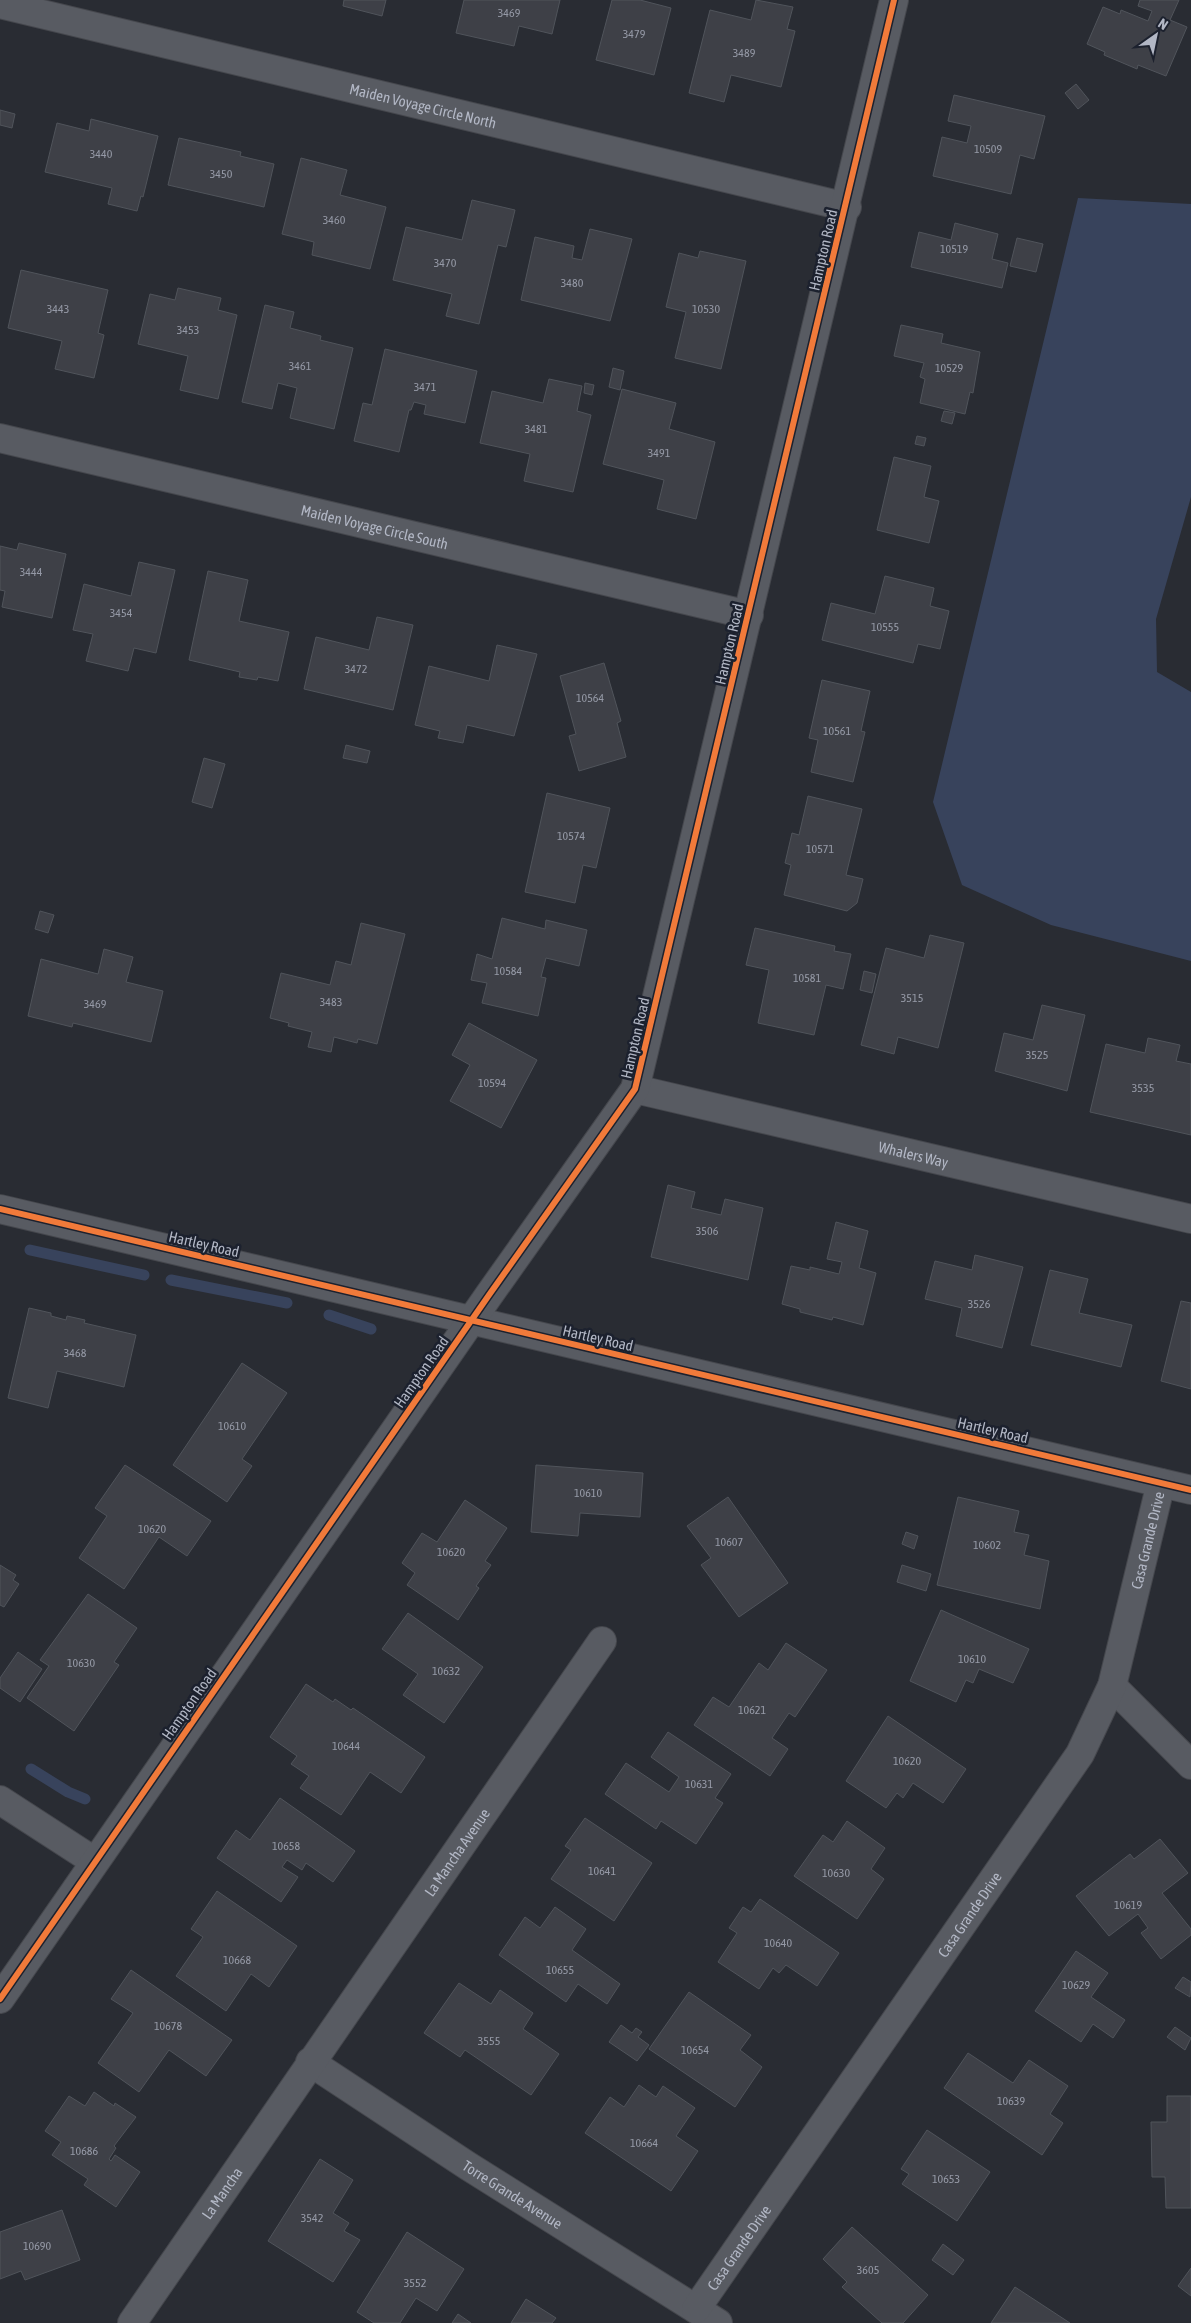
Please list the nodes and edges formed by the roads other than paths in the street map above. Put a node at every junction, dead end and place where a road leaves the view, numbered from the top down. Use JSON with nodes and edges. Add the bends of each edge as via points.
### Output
{"nodes":[{"id":1,"x":894,"y":0,"type":"edge"},
{"id":2,"x":0,"y":4,"type":"edge"},
{"id":3,"x":847,"y":207,"type":"junction"},
{"id":4,"x":0,"y":438,"type":"edge"},
{"id":5,"x":749,"y":615,"type":"junction"},
{"id":6,"x":636,"y":1089,"type":"junction"},
{"id":7,"x":0,"y":1209,"type":"edge"},
{"id":8,"x":1191,"y":1218,"type":"edge"},
{"id":9,"x":472,"y":1322,"type":"junction"},
{"id":10,"x":1161,"y":1483,"type":"junction"},
{"id":11,"x":1191,"y":1490,"type":"edge"},
{"id":12,"x":602,"y":1641,"type":"dead end"},
{"id":13,"x":1112,"y":1686,"type":"junction"},
{"id":14,"x":1191,"y":1765,"type":"edge"},
{"id":15,"x":0,"y":1800,"type":"edge"},
{"id":16,"x":94,"y":1861,"type":"junction"},
{"id":17,"x":0,"y":1999,"type":"edge"},
{"id":18,"x":310,"y":2062,"type":"junction"},
{"id":19,"x":707,"y":2316,"type":"edge"},
{"id":20,"x":132,"y":2323,"type":"edge"}],
"edges":[{"from":1,"to":3,"type":"street","name":"Hampton Road"},
{"from":2,"to":3,"type":"street","name":"Maiden Voyage Circle North"},
{"from":3,"to":5,"type":"street","name":"Hampton Road"},
{"from":4,"to":5,"type":"street","name":"Maiden Voyage Circle South"},
{"from":5,"to":6,"type":"street","name":"Hampton Road"},
{"from":6,"to":8,"type":"street","name":"Whalers Way"},
{"from":6,"to":9,"type":"street","name":"Hampton Road"},
{"from":7,"to":9,"type":"street","name":"Hartley Road"},
{"from":9,"to":10,"type":"street","name":"Hartley Road"},
{"from":9,"to":16,"type":"street","name":"Hampton Road"},
{"from":10,"to":11,"type":"street","name":"Hartley Road"},
{"from":10,"to":13,"type":"street","name":"Casa Grande Drive"},
{"from":12,"to":18,"type":"street","name":"La Mancha Avenue"},
{"from":13,"to":14,"type":"street"},
{"from":13,"to":19,"type":"street","name":"Casa Grande Drive","via":[[1080,1754]]},
{"from":15,"to":16,"type":"street"},
{"from":16,"to":17,"type":"street","name":"Hampton Road"},
{"from":18,"to":19,"type":"street","name":"Torre Grande Avenue"},
{"from":18,"to":20,"type":"street","name":"La Mancha"}]}
